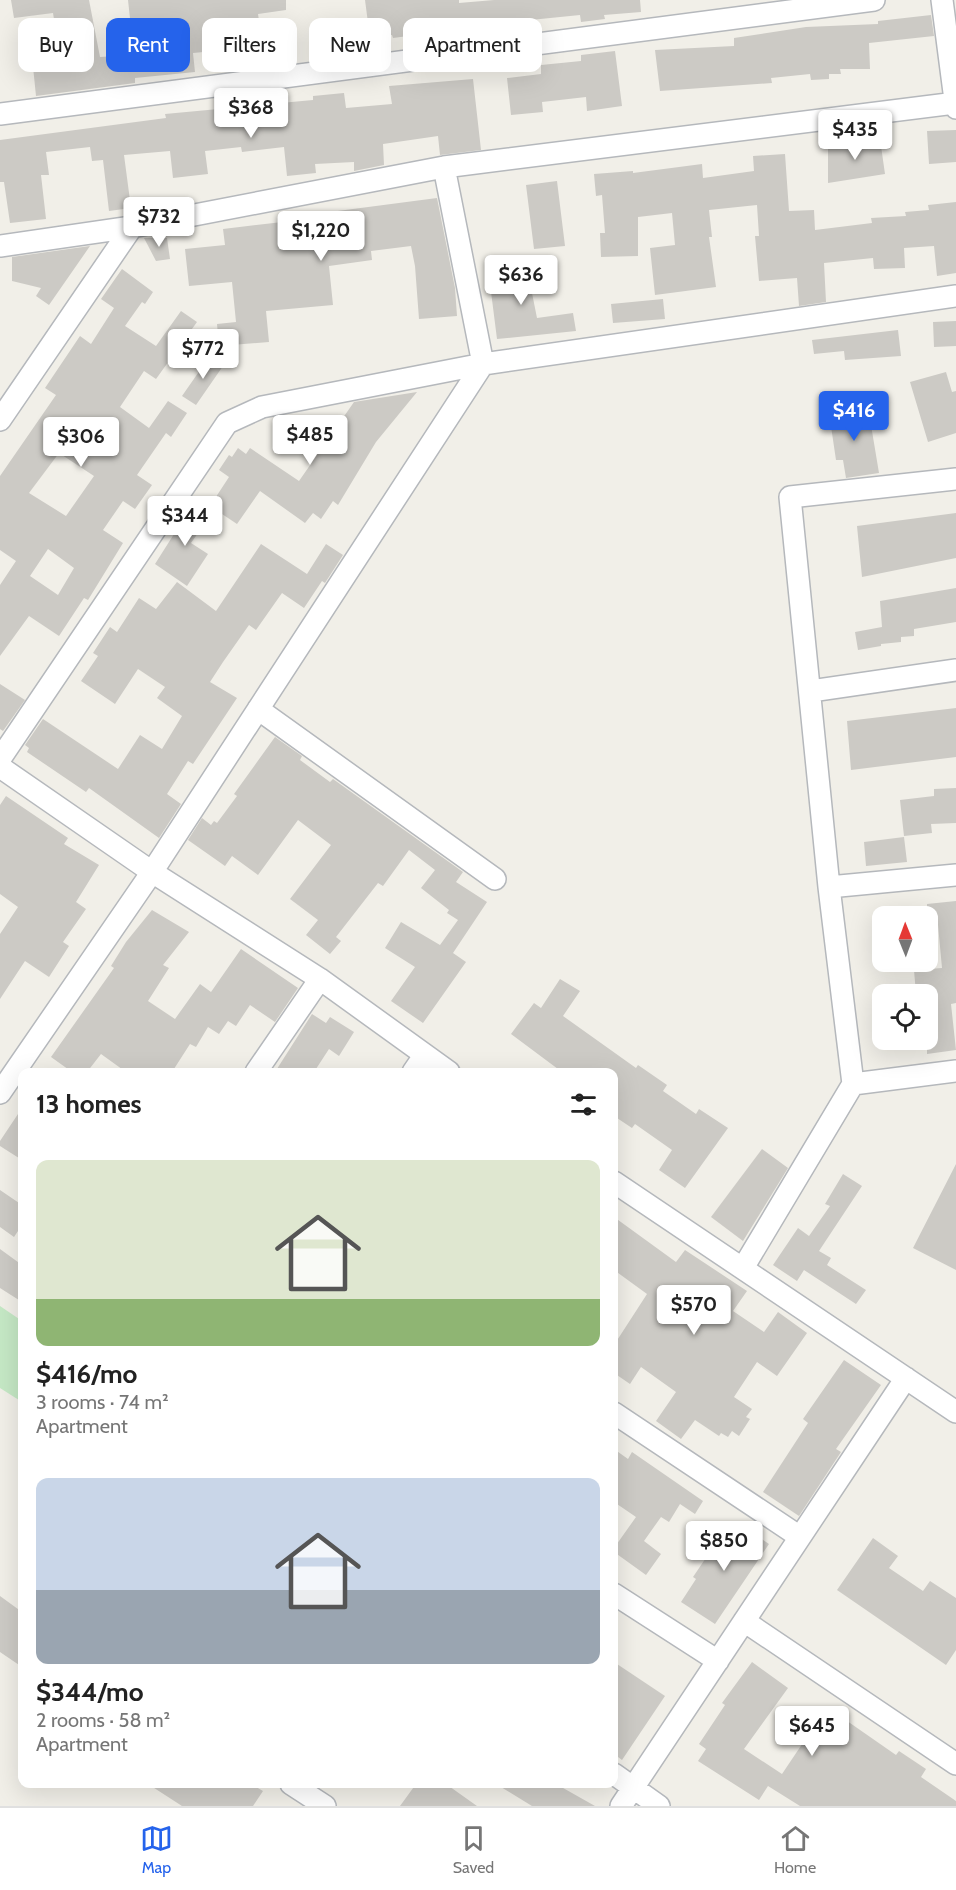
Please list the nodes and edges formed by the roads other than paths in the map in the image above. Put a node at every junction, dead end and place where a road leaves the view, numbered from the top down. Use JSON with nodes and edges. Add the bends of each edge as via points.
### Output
{"nodes":[{"id":1,"x":874,"y":0,"type":"edge"},
{"id":2,"x":942,"y":0,"type":"edge"},
{"id":3,"x":956,"y":103,"type":"edge"},
{"id":4,"x":956,"y":108,"type":"edge"},
{"id":5,"x":0,"y":114,"type":"edge"},
{"id":6,"x":444,"y":167,"type":"junction"},
{"id":7,"x":132,"y":227,"type":"junction"},
{"id":8,"x":0,"y":246,"type":"edge"},
{"id":9,"x":956,"y":296,"type":"edge"},
{"id":10,"x":483,"y":364,"type":"junction"},
{"id":11,"x":0,"y":420,"type":"edge"},
{"id":12,"x":956,"y":479,"type":"edge"},
{"id":13,"x":956,"y":670,"type":"edge"},
{"id":14,"x":811,"y":691,"type":"junction"},
{"id":15,"x":258,"y":709,"type":"junction"},
{"id":16,"x":0,"y":759,"type":"edge"},
{"id":17,"x":0,"y":767,"type":"edge"},
{"id":18,"x":152,"y":872,"type":"junction"},
{"id":19,"x":956,"y":875,"type":"edge"},
{"id":20,"x":495,"y":879,"type":"dead end"},
{"id":21,"x":829,"y":887,"type":"junction"},
{"id":22,"x":320,"y":980,"type":"junction"},
{"id":23,"x":419,"y":1064,"type":"edge"},
{"id":24,"x":259,"y":1068,"type":"edge"},
{"id":25,"x":434,"y":1068,"type":"edge"},
{"id":26,"x":956,"y":1071,"type":"edge"},
{"id":27,"x":854,"y":1084,"type":"junction"},
{"id":28,"x":0,"y":1093,"type":"edge"},
{"id":29,"x":618,"y":1185,"type":"edge"},
{"id":30,"x":743,"y":1268,"type":"junction"},
{"id":31,"x":906,"y":1378,"type":"junction"},
{"id":32,"x":956,"y":1412,"type":"edge"},
{"id":33,"x":618,"y":1416,"type":"edge"},
{"id":34,"x":800,"y":1537,"type":"junction"},
{"id":35,"x":618,"y":1597,"type":"edge"},
{"id":36,"x":744,"y":1622,"type":"junction"},
{"id":37,"x":718,"y":1661,"type":"junction"},
{"id":38,"x":956,"y":1764,"type":"edge"},
{"id":39,"x":618,"y":1777,"type":"edge"},
{"id":40,"x":297,"y":1788,"type":"edge"},
{"id":41,"x":634,"y":1788,"type":"junction"},
{"id":42,"x":325,"y":1806,"type":"edge"},
{"id":43,"x":621,"y":1806,"type":"edge"},
{"id":44,"x":659,"y":1806,"type":"edge"}],
"edges":[{"from":1,"to":5,"type":"street"},
{"from":2,"to":3,"type":"street"},
{"from":3,"to":4,"type":"street"},
{"from":3,"to":6,"type":"street"},
{"from":6,"to":7,"type":"street"},
{"from":6,"to":10,"type":"street"},
{"from":7,"to":8,"type":"street"},
{"from":7,"to":11,"type":"street"},
{"from":9,"to":10,"type":"street"},
{"from":10,"to":15,"type":"street"},
{"from":10,"to":16,"type":"street","via":[[262,407],[227,423]]},
{"from":12,"to":14,"type":"street","via":[[790,497]]},
{"from":13,"to":14,"type":"street"},
{"from":14,"to":21,"type":"street"},
{"from":15,"to":18,"type":"street"},
{"from":15,"to":20,"type":"street"},
{"from":17,"to":18,"type":"street"},
{"from":18,"to":22,"type":"street"},
{"from":18,"to":28,"type":"street"},
{"from":19,"to":21,"type":"street"},
{"from":21,"to":27,"type":"street"},
{"from":22,"to":23,"type":"street"},
{"from":22,"to":24,"type":"street"},
{"from":23,"to":25,"type":"street"},
{"from":26,"to":27,"type":"street"},
{"from":27,"to":30,"type":"street"},
{"from":29,"to":30,"type":"street"},
{"from":30,"to":31,"type":"street"},
{"from":31,"to":32,"type":"street"},
{"from":31,"to":34,"type":"street"},
{"from":33,"to":34,"type":"street"},
{"from":34,"to":36,"type":"street"},
{"from":35,"to":37,"type":"street"},
{"from":36,"to":37,"type":"street"},
{"from":36,"to":38,"type":"street"},
{"from":37,"to":41,"type":"street"},
{"from":39,"to":41,"type":"street"},
{"from":40,"to":42,"type":"street"},
{"from":41,"to":43,"type":"street"},
{"from":41,"to":44,"type":"street"}]}
